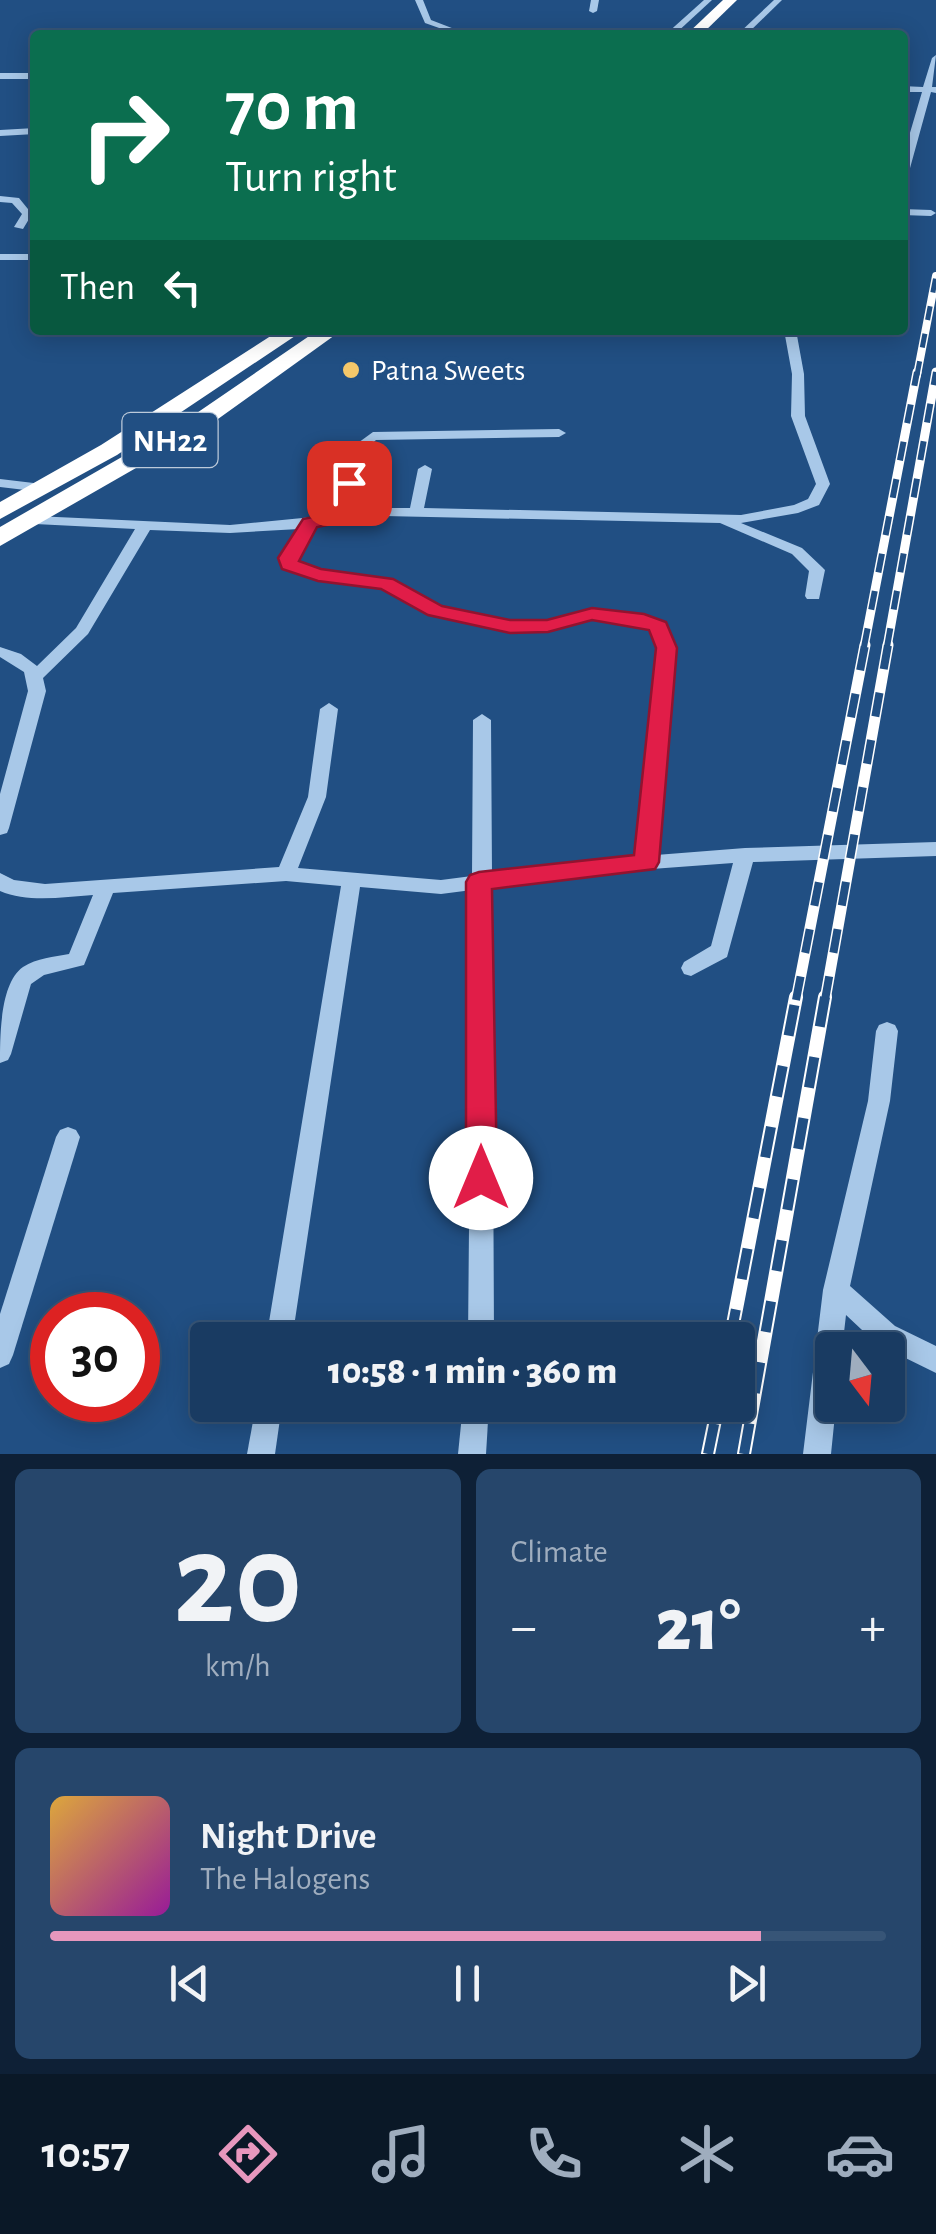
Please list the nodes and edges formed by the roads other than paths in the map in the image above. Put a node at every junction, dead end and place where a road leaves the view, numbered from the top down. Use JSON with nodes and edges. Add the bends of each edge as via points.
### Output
{"nodes":[{"id":1,"x":418,"y":0,"type":"edge"},
{"id":2,"x":595,"y":0,"type":"edge"},
{"id":3,"x":708,"y":0,"type":"edge"},
{"id":4,"x":730,"y":0,"type":"edge"},
{"id":5,"x":756,"y":0,"type":"edge"},
{"id":6,"x":778,"y":0,"type":"edge"},
{"id":7,"x":593,"y":11,"type":"dead end"},
{"id":8,"x":452,"y":30,"type":"edge"},
{"id":9,"x":675,"y":30,"type":"edge"},
{"id":10,"x":699,"y":30,"type":"edge"},
{"id":11,"x":735,"y":30,"type":"edge"},
{"id":12,"x":737,"y":30,"type":"edge"},
{"id":13,"x":936,"y":58,"type":"edge"},
{"id":14,"x":0,"y":76,"type":"edge"},
{"id":15,"x":30,"y":76,"type":"edge"},
{"id":16,"x":931,"y":90,"type":"edge"},
{"id":17,"x":30,"y":131,"type":"edge"},
{"id":18,"x":0,"y":133,"type":"edge"},
{"id":19,"x":908,"y":161,"type":"edge"},
{"id":20,"x":0,"y":199,"type":"edge"},
{"id":21,"x":908,"y":212,"type":"edge"},
{"id":22,"x":931,"y":213,"type":"dead end"},
{"id":23,"x":19,"y":227,"type":"dead end"},
{"id":24,"x":0,"y":256,"type":"edge"},
{"id":25,"x":30,"y":257,"type":"edge"},
{"id":26,"x":286,"y":335,"type":"edge"},
{"id":27,"x":325,"y":335,"type":"edge"},
{"id":28,"x":791,"y":335,"type":"edge"},
{"id":29,"x":559,"y":433,"type":"dead end"},
{"id":30,"x":425,"y":470,"type":"dead end"},
{"id":31,"x":0,"y":483,"type":"edge"},
{"id":32,"x":42,"y":488,"type":"junction"},
{"id":33,"x":0,"y":512,"type":"edge"},
{"id":34,"x":416,"y":513,"type":"junction"},
{"id":35,"x":340,"y":517,"type":"junction"},
{"id":36,"x":34,"y":520,"type":"junction"},
{"id":37,"x":718,"y":520,"type":"junction"},
{"id":38,"x":310,"y":523,"type":"junction"},
{"id":39,"x":146,"y":525,"type":"junction"},
{"id":40,"x":0,"y":538,"type":"edge"},
{"id":41,"x":814,"y":596,"type":"dead end"},
{"id":42,"x":0,"y":652,"type":"edge"},
{"id":43,"x":37,"y":676,"type":"junction"},
{"id":44,"x":328,"y":708,"type":"dead end"},
{"id":45,"x":482,"y":720,"type":"dead end"},
{"id":46,"x":0,"y":828,"type":"edge"},
{"id":47,"x":936,"y":849,"type":"edge"},
{"id":48,"x":745,"y":854,"type":"junction"},
{"id":49,"x":646,"y":862,"type":"junction"},
{"id":50,"x":286,"y":874,"type":"junction"},
{"id":51,"x":352,"y":878,"type":"junction"},
{"id":52,"x":479,"y":882,"type":"junction"},
{"id":53,"x":3,"y":887,"type":"edge"},
{"id":54,"x":106,"y":887,"type":"junction"},
{"id":55,"x":691,"y":968,"type":"dead end"},
{"id":56,"x":887,"y":1031,"type":"dead end"},
{"id":57,"x":0,"y":1054,"type":"edge"},
{"id":58,"x":68,"y":1137,"type":"dead end"},
{"id":59,"x":836,"y":1290,"type":"junction"},
{"id":60,"x":282,"y":1322,"type":"edge"},
{"id":61,"x":482,"y":1322,"type":"edge"},
{"id":62,"x":0,"y":1355,"type":"edge"},
{"id":63,"x":936,"y":1360,"type":"edge"},
{"id":64,"x":266,"y":1422,"type":"edge"},
{"id":65,"x":475,"y":1422,"type":"edge"},
{"id":66,"x":261,"y":1454,"type":"edge"},
{"id":67,"x":472,"y":1454,"type":"edge"},
{"id":68,"x":816,"y":1454,"type":"edge"}],
"edges":[{"from":1,"to":8,"type":"street","via":[[428,21]]},
{"from":2,"to":7,"type":"street"},
{"from":3,"to":9,"type":"street"},
{"from":4,"to":10,"type":"highway"},
{"from":5,"to":11,"type":"highway"},
{"from":6,"to":12,"type":"street"},
{"from":13,"to":16,"type":"street"},
{"from":14,"to":15,"type":"street"},
{"from":16,"to":19,"type":"street"},
{"from":17,"to":18,"type":"street"},
{"from":20,"to":23,"type":"street","via":[[15,200],[27,214]]},
{"from":21,"to":22,"type":"street"},
{"from":24,"to":25,"type":"street"},
{"from":26,"to":32,"type":"highway","number":"NH22"},
{"from":27,"to":36,"type":"highway","number":"NH22","via":[[228,404]]},
{"from":28,"to":37,"type":"street","via":[[798,416],[823,484],[820,493],[798,509]]},
{"from":29,"to":35,"type":"street","via":[[373,436],[358,448]]},
{"from":30,"to":34,"type":"street"},
{"from":31,"to":32,"type":"street"},
{"from":32,"to":33,"type":"highway","number":"NH22"},
{"from":34,"to":35,"type":"street"},
{"from":34,"to":37,"type":"street"},
{"from":35,"to":38,"type":"street"},
{"from":36,"to":39,"type":"street"},
{"from":36,"to":40,"type":"highway","number":"NH22"},
{"from":37,"to":41,"type":"street","via":[[806,557],[817,570]]},
{"from":38,"to":39,"type":"street"},
{"from":38,"to":49,"type":"street","via":[[290,565],[386,584],[436,611],[510,627],[592,614],[658,626],[666,648]]},
{"from":39,"to":43,"type":"street","via":[[82,631]]},
{"from":42,"to":43,"type":"street"},
{"from":43,"to":46,"type":"street"},
{"from":44,"to":50,"type":"street","via":[[317,797]]},
{"from":45,"to":52,"type":"street"},
{"from":47,"to":48,"type":"street"},
{"from":48,"to":49,"type":"street"},
{"from":48,"to":55,"type":"street","via":[[720,952]]},
{"from":49,"to":52,"type":"street"},
{"from":50,"to":51,"type":"street"},
{"from":50,"to":54,"type":"street"},
{"from":51,"to":52,"type":"street","via":[[411,886]]},
{"from":51,"to":60,"type":"street"},
{"from":52,"to":61,"type":"street"},
{"from":53,"to":54,"type":"street"},
{"from":54,"to":57,"type":"street","via":[[77,959],[43,966],[22,980]]},
{"from":56,"to":59,"type":"street","via":[[879,1101]]},
{"from":58,"to":62,"type":"street"},
{"from":59,"to":63,"type":"street","via":[[886,1335]]},
{"from":59,"to":68,"type":"street"},
{"from":64,"to":66,"type":"street"},
{"from":65,"to":67,"type":"street"}]}
